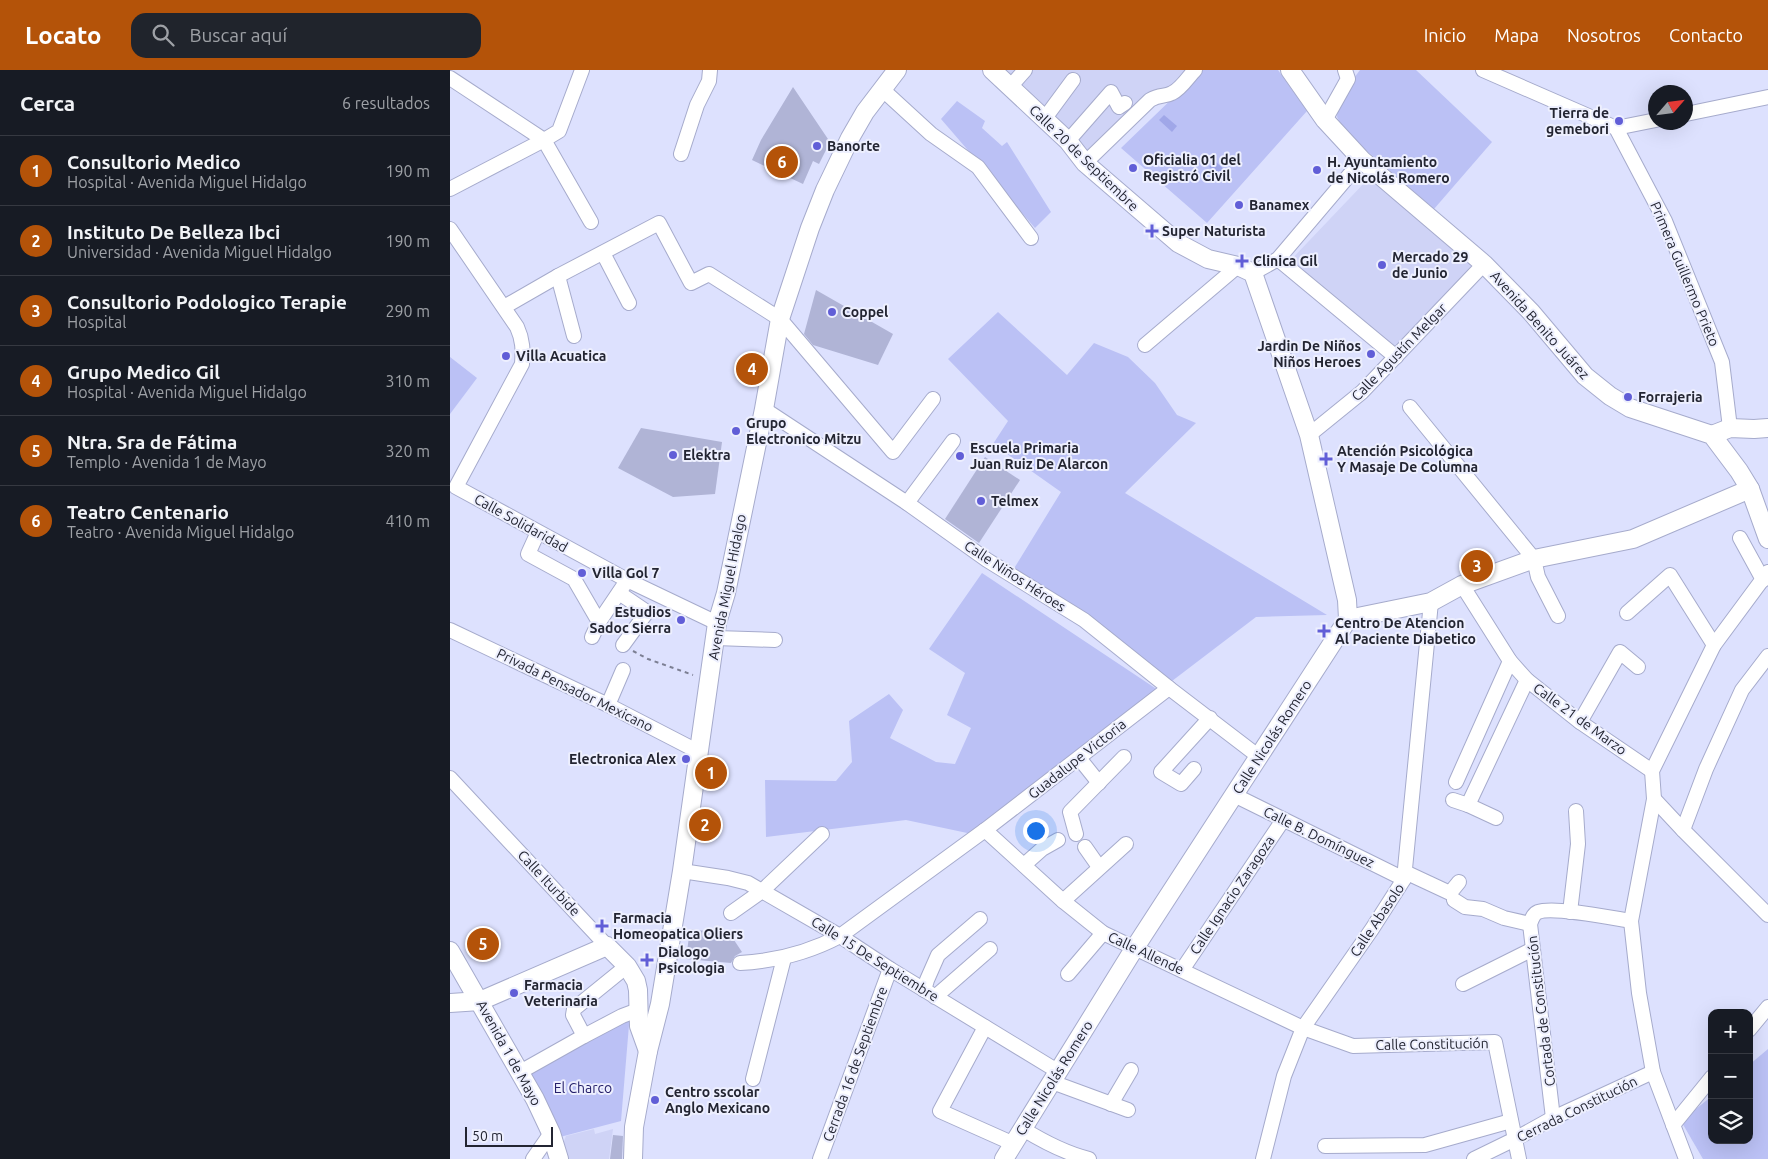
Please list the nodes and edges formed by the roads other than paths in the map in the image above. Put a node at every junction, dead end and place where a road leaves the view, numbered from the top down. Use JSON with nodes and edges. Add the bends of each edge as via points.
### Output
{"nodes":[{"id":1,"x":582,"y":70,"type":"edge"},
{"id":2,"x":710,"y":70,"type":"edge"},
{"id":3,"x":992,"y":70,"type":"edge"},
{"id":4,"x":1025,"y":70,"type":"edge"},
{"id":5,"x":1195,"y":70,"type":"edge"},
{"id":6,"x":1290,"y":70,"type":"edge"},
{"id":7,"x":1345,"y":70,"type":"edge"},
{"id":8,"x":1483,"y":70,"type":"edge"},
{"id":9,"x":892,"y":71,"type":"edge"},
{"id":10,"x":450,"y":78,"type":"edge"},
{"id":11,"x":1073,"y":80,"type":"dead end"},
{"id":12,"x":1010,"y":87,"type":"junction"},
{"id":13,"x":883,"y":90,"type":"junction"},
{"id":14,"x":1768,"y":97,"type":"edge"},
{"id":15,"x":1125,"y":103,"type":"dead end"},
{"id":16,"x":1693,"y":113,"type":"edge"},
{"id":17,"x":1045,"y":118,"type":"junction"},
{"id":18,"x":1325,"y":120,"type":"junction"},
{"id":19,"x":1648,"y":122,"type":"edge"},
{"id":20,"x":1616,"y":128,"type":"junction"},
{"id":21,"x":544,"y":140,"type":"junction"},
{"id":22,"x":1068,"y":141,"type":"junction"},
{"id":23,"x":681,"y":154,"type":"dead end"},
{"id":24,"x":1362,"y":160,"type":"junction"},
{"id":25,"x":1085,"y":163,"type":"junction"},
{"id":26,"x":450,"y":189,"type":"edge"},
{"id":27,"x":591,"y":222,"type":"dead end"},
{"id":28,"x":450,"y":229,"type":"edge"},
{"id":29,"x":1031,"y":238,"type":"dead end"},
{"id":30,"x":603,"y":253,"type":"junction"},
{"id":31,"x":1278,"y":259,"type":"junction"},
{"id":32,"x":1484,"y":264,"type":"junction"},
{"id":33,"x":1245,"y":270,"type":"junction"},
{"id":34,"x":558,"y":276,"type":"junction"},
{"id":35,"x":630,"y":303,"type":"dead end"},
{"id":36,"x":504,"y":307,"type":"junction"},
{"id":37,"x":780,"y":319,"type":"junction"},
{"id":38,"x":574,"y":336,"type":"dead end"},
{"id":39,"x":1145,"y":345,"type":"dead end"},
{"id":40,"x":1396,"y":356,"type":"junction"},
{"id":41,"x":933,"y":399,"type":"dead end"},
{"id":42,"x":1410,"y":407,"type":"dead end"},
{"id":43,"x":764,"y":409,"type":"junction"},
{"id":44,"x":1730,"y":428,"type":"junction"},
{"id":45,"x":1768,"y":428,"type":"edge"},
{"id":46,"x":1309,"y":435,"type":"junction"},
{"id":47,"x":1712,"y":435,"type":"junction"},
{"id":48,"x":953,"y":441,"type":"dead end"},
{"id":49,"x":1750,"y":489,"type":"junction"},
{"id":50,"x":906,"y":502,"type":"junction"},
{"id":51,"x":538,"y":532,"type":"junction"},
{"id":52,"x":1740,"y":538,"type":"dead end"},
{"id":53,"x":1768,"y":539,"type":"edge"},
{"id":54,"x":1534,"y":559,"type":"junction"},
{"id":55,"x":1765,"y":576,"type":"edge"},
{"id":56,"x":627,"y":580,"type":"junction"},
{"id":57,"x":1462,"y":586,"type":"junction"},
{"id":58,"x":619,"y":593,"type":"junction"},
{"id":59,"x":1431,"y":602,"type":"junction"},
{"id":60,"x":1627,"y":613,"type":"dead end"},
{"id":61,"x":1558,"y":616,"type":"dead end"},
{"id":62,"x":1348,"y":619,"type":"junction"},
{"id":63,"x":599,"y":622,"type":"junction"},
{"id":64,"x":450,"y":630,"type":"edge"},
{"id":65,"x":717,"y":630,"type":"junction"},
{"id":66,"x":592,"y":637,"type":"dead end"},
{"id":67,"x":775,"y":640,"type":"dead end"},
{"id":68,"x":623,"y":645,"type":"road end"},
{"id":69,"x":1714,"y":645,"type":"junction"},
{"id":70,"x":1768,"y":656,"type":"edge"},
{"id":71,"x":1510,"y":661,"type":"junction"},
{"id":72,"x":1638,"y":667,"type":"dead end"},
{"id":73,"x":623,"y":670,"type":"dead end"},
{"id":74,"x":1528,"y":680,"type":"junction"},
{"id":75,"x":1169,"y":688,"type":"junction"},
{"id":76,"x":608,"y":705,"type":"junction"},
{"id":77,"x":1210,"y":718,"type":"junction"},
{"id":78,"x":1580,"y":722,"type":"junction"},
{"id":79,"x":699,"y":752,"type":"junction"},
{"id":80,"x":1258,"y":756,"type":"junction"},
{"id":81,"x":1124,"y":757,"type":"dead end"},
{"id":82,"x":1079,"y":758,"type":"junction"},
{"id":83,"x":1194,"y":769,"type":"dead end"},
{"id":84,"x":1652,"y":771,"type":"junction"},
{"id":85,"x":450,"y":778,"type":"edge"},
{"id":86,"x":1456,"y":782,"type":"dead end"},
{"id":87,"x":1100,"y":783,"type":"junction"},
{"id":88,"x":1234,"y":795,"type":"junction"},
{"id":89,"x":1654,"y":799,"type":"junction"},
{"id":90,"x":1453,"y":800,"type":"dead end"},
{"id":91,"x":1468,"y":805,"type":"junction"},
{"id":92,"x":1576,"y":810,"type":"dead end"},
{"id":93,"x":1496,"y":818,"type":"dead end"},
{"id":94,"x":1283,"y":820,"type":"junction"},
{"id":95,"x":985,"y":830,"type":"junction"},
{"id":96,"x":1683,"y":830,"type":"junction"},
{"id":97,"x":822,"y":834,"type":"dead end"},
{"id":98,"x":1076,"y":834,"type":"dead end"},
{"id":99,"x":1058,"y":840,"type":"dead end"},
{"id":100,"x":1126,"y":844,"type":"dead end"},
{"id":101,"x":1086,"y":847,"type":"dead end"},
{"id":102,"x":1024,"y":865,"type":"junction"},
{"id":103,"x":1100,"y":867,"type":"junction"},
{"id":104,"x":682,"y":871,"type":"junction"},
{"id":105,"x":1405,"y":875,"type":"junction"},
{"id":106,"x":1459,"y":882,"type":"dead end"},
{"id":107,"x":762,"y":891,"type":"junction"},
{"id":108,"x":1454,"y":900,"type":"dead end"},
{"id":109,"x":1063,"y":901,"type":"junction"},
{"id":110,"x":1570,"y":912,"type":"junction"},
{"id":111,"x":731,"y":913,"type":"dead end"},
{"id":112,"x":1768,"y":915,"type":"edge"},
{"id":113,"x":980,"y":919,"type":"dead end"},
{"id":114,"x":1631,"y":921,"type":"junction"},
{"id":115,"x":1530,"y":924,"type":"junction"},
{"id":116,"x":1103,"y":933,"type":"junction"},
{"id":117,"x":840,"y":936,"type":"junction"},
{"id":118,"x":607,"y":946,"type":"junction"},
{"id":119,"x":990,"y":949,"type":"dead end"},
{"id":120,"x":1533,"y":949,"type":"junction"},
{"id":121,"x":1134,"y":950,"type":"junction"},
{"id":122,"x":450,"y":951,"type":"edge"},
{"id":123,"x":784,"y":958,"type":"junction"},
{"id":124,"x":740,"y":963,"type":"dead end"},
{"id":125,"x":627,"y":966,"type":"junction"},
{"id":126,"x":890,"y":969,"type":"junction"},
{"id":127,"x":1182,"y":970,"type":"junction"},
{"id":128,"x":1068,"y":974,"type":"dead end"},
{"id":129,"x":1463,"y":984,"type":"dead end"},
{"id":130,"x":930,"y":993,"type":"junction"},
{"id":131,"x":480,"y":1001,"type":"junction"},
{"id":132,"x":450,"y":1003,"type":"edge"},
{"id":133,"x":1768,"y":1007,"type":"edge"},
{"id":134,"x":638,"y":1010,"type":"junction"},
{"id":135,"x":1753,"y":1025,"type":"edge"},
{"id":136,"x":985,"y":1027,"type":"junction"},
{"id":137,"x":1303,"y":1028,"type":"junction"},
{"id":138,"x":584,"y":1036,"type":"junction"},
{"id":139,"x":648,"y":1051,"type":"junction"},
{"id":140,"x":1131,"y":1070,"type":"dead end"},
{"id":141,"x":520,"y":1072,"type":"junction"},
{"id":142,"x":1653,"y":1072,"type":"junction"},
{"id":143,"x":1055,"y":1077,"type":"junction"},
{"id":144,"x":753,"y":1079,"type":"dead end"},
{"id":145,"x":1708,"y":1082,"type":"edge"},
{"id":146,"x":1110,"y":1104,"type":"junction"},
{"id":147,"x":1128,"y":1110,"type":"dead end"},
{"id":148,"x":1553,"y":1118,"type":"junction"},
{"id":149,"x":1511,"y":1121,"type":"junction"},
{"id":150,"x":1673,"y":1125,"type":"junction"},
{"id":151,"x":551,"y":1133,"type":"junction"},
{"id":152,"x":1018,"y":1136,"type":"junction"},
{"id":153,"x":1515,"y":1139,"type":"junction"},
{"id":154,"x":1325,"y":1146,"type":"dead end"},
{"id":155,"x":533,"y":1159,"type":"edge"},
{"id":156,"x":559,"y":1159,"type":"edge"},
{"id":157,"x":633,"y":1159,"type":"edge"},
{"id":158,"x":820,"y":1159,"type":"edge"},
{"id":159,"x":1004,"y":1159,"type":"edge"},
{"id":160,"x":1089,"y":1159,"type":"edge"},
{"id":161,"x":1263,"y":1159,"type":"edge"},
{"id":162,"x":1474,"y":1159,"type":"edge"},
{"id":163,"x":1519,"y":1159,"type":"edge"},
{"id":164,"x":1686,"y":1159,"type":"edge"}],
"edges":[{"from":1,"to":21,"type":"street","via":[[559,131]]},
{"from":2,"to":23,"type":"street","via":[[709,81],[697,105]]},
{"from":3,"to":12,"type":"main road","name":"Calle 20 de Septiembre"},
{"from":4,"to":12,"type":"street"},
{"from":5,"to":25,"type":"street","via":[[1176,91],[1150,100]]},
{"from":6,"to":18,"type":"main road","name":"Avenida Benito Juárez"},
{"from":7,"to":18,"type":"street","via":[[1348,79]]},
{"from":8,"to":20,"type":"street"},
{"from":9,"to":13,"type":"main road","name":"Avenida Miguel Hidalgo"},
{"from":10,"to":21,"type":"street"},
{"from":11,"to":17,"type":"street"},
{"from":12,"to":17,"type":"main road","name":"Calle 20 de Septiembre"},
{"from":13,"to":29,"type":"street","via":[[931,134],[978,167]]},
{"from":13,"to":37,"type":"main road","name":"Avenida Miguel Hidalgo","via":[[865,112],[825,190]]},
{"from":14,"to":16,"type":"street"},
{"from":15,"to":22,"type":"street","via":[[1119,107],[1111,92]]},
{"from":17,"to":22,"type":"main road","name":"Calle 20 de Septiembre"},
{"from":18,"to":24,"type":"main road","name":"Avenida Benito Juárez"},
{"from":19,"to":20,"type":"street"},
{"from":20,"to":44,"type":"street","name":"Primera Guillermo Prieto","via":[[1665,221],[1722,362]]},
{"from":21,"to":26,"type":"street"},
{"from":21,"to":27,"type":"street"},
{"from":22,"to":25,"type":"main road","name":"Calle 20 de Septiembre"},
{"from":24,"to":31,"type":"street"},
{"from":24,"to":32,"type":"main road","name":"Avenida Benito Juárez"},
{"from":25,"to":33,"type":"main road","name":"Calle 20 de Septiembre","via":[[1178,243],[1208,260]]},
{"from":28,"to":36,"type":"street","name":"Calle Solidaridad"},
{"from":30,"to":34,"type":"street"},
{"from":30,"to":35,"type":"street"},
{"from":30,"to":37,"type":"street","via":[[659,223],[691,284],[709,274]]},
{"from":31,"to":33,"type":"street"},
{"from":31,"to":40,"type":"street"},
{"from":32,"to":40,"type":"street","name":"Calle Agustín Melgar"},
{"from":32,"to":47,"type":"main road","name":"Avenida Benito Juárez","via":[[1531,312],[1584,376],[1610,396],[1630,408]]},
{"from":33,"to":39,"type":"street"},
{"from":33,"to":46,"type":"main road"},
{"from":34,"to":36,"type":"street"},
{"from":34,"to":38,"type":"street"},
{"from":36,"to":51,"type":"street","name":"Calle Solidaridad","via":[[522,338],[522,364],[456,487]]},
{"from":37,"to":41,"type":"street","via":[[893,452]]},
{"from":37,"to":43,"type":"main road","name":"Avenida Miguel Hidalgo"},
{"from":40,"to":46,"type":"street","name":"Calle Agustín Melgar","via":[[1362,392]]},
{"from":42,"to":54,"type":"street"},
{"from":43,"to":50,"type":"street","name":"Calle Niños Héroes"},
{"from":43,"to":65,"type":"main road","name":"Avenida Miguel Hidalgo"},
{"from":44,"to":45,"type":"main road"},
{"from":44,"to":47,"type":"main road"},
{"from":46,"to":62,"type":"main road","via":[[1347,600]]},
{"from":47,"to":49,"type":"main road"},
{"from":48,"to":50,"type":"street"},
{"from":49,"to":53,"type":"main road"},
{"from":49,"to":54,"type":"main road","via":[[1633,539]]},
{"from":50,"to":75,"type":"street","name":"Calle Niños Héroes","via":[[987,560],[1084,620]]},
{"from":51,"to":56,"type":"street","name":"Calle Solidaridad"},
{"from":51,"to":63,"type":"street","via":[[528,554],[574,579]]},
{"from":52,"to":55,"type":"street"},
{"from":54,"to":57,"type":"main road"},
{"from":54,"to":61,"type":"street","via":[[1538,577]]},
{"from":55,"to":69,"type":"street"},
{"from":56,"to":58,"type":"street"},
{"from":56,"to":65,"type":"street","name":"Calle Solidaridad"},
{"from":57,"to":59,"type":"main road"},
{"from":57,"to":71,"type":"street","name":"Calle 21 de Marzo"},
{"from":58,"to":63,"type":"street"},
{"from":58,"to":68,"type":"street","via":[[646,612]]},
{"from":59,"to":62,"type":"main road"},
{"from":59,"to":105,"type":"street","name":"Calle Abasolo"},
{"from":60,"to":69,"type":"street","via":[[1670,575]]},
{"from":62,"to":80,"type":"main road","name":"Calle Nicolás Romero"},
{"from":63,"to":66,"type":"street"},
{"from":64,"to":76,"type":"street","name":"Privada Pensador Mexicano"},
{"from":65,"to":67,"type":"street"},
{"from":65,"to":79,"type":"main road","name":"Avenida Miguel Hidalgo"},
{"from":69,"to":84,"type":"street"},
{"from":70,"to":96,"type":"street","via":[[1742,690]]},
{"from":71,"to":74,"type":"street","name":"Calle 21 de Marzo"},
{"from":71,"to":86,"type":"street"},
{"from":72,"to":78,"type":"street","via":[[1620,652]]},
{"from":73,"to":76,"type":"street"},
{"from":74,"to":78,"type":"street","name":"Calle 21 de Marzo"},
{"from":74,"to":91,"type":"street"},
{"from":75,"to":77,"type":"street","name":"Calle Niños Héroes"},
{"from":75,"to":82,"type":"street","name":"Guadalupe Victoria"},
{"from":76,"to":79,"type":"street","name":"Privada Pensador Mexicano"},
{"from":77,"to":80,"type":"street","name":"Calle Niños Héroes"},
{"from":77,"to":83,"type":"street","via":[[1161,772],[1181,784]]},
{"from":78,"to":84,"type":"street","name":"Calle 21 de Marzo"},
{"from":79,"to":104,"type":"main road","name":"Avenida Miguel Hidalgo"},
{"from":80,"to":88,"type":"main road","name":"Calle Nicolás Romero"},
{"from":81,"to":87,"type":"street"},
{"from":82,"to":87,"type":"street"},
{"from":82,"to":95,"type":"street","name":"Guadalupe Victoria"},
{"from":84,"to":89,"type":"street"},
{"from":85,"to":118,"type":"street","name":"Calle Iturbide"},
{"from":87,"to":98,"type":"street","via":[[1070,812]]},
{"from":88,"to":94,"type":"street","name":"Calle B. Domínguez"},
{"from":88,"to":121,"type":"main road","name":"Calle Nicolás Romero"},
{"from":89,"to":96,"type":"street"},
{"from":89,"to":114,"type":"street"},
{"from":90,"to":91,"type":"street"},
{"from":91,"to":93,"type":"street"},
{"from":92,"to":110,"type":"street","via":[[1578,844]]},
{"from":94,"to":105,"type":"street","name":"Calle B. Domínguez"},
{"from":94,"to":127,"type":"street","name":"Calle Ignacio Zaragoza"},
{"from":95,"to":102,"type":"street","name":"Calle Allende"},
{"from":95,"to":117,"type":"street","name":"Guadalupe Victoria"},
{"from":96,"to":112,"type":"street"},
{"from":97,"to":107,"type":"street"},
{"from":99,"to":102,"type":"street","via":[[1042,848]]},
{"from":100,"to":103,"type":"street"},
{"from":101,"to":103,"type":"street"},
{"from":102,"to":109,"type":"street","name":"Calle Allende"},
{"from":103,"to":109,"type":"street"},
{"from":104,"to":107,"type":"street","name":"Calle 15 De Septiembre","via":[[748,882]]},
{"from":104,"to":139,"type":"main road","name":"Avenida Miguel Hidalgo","via":[[660,1004]]},
{"from":105,"to":106,"type":"street","name":"Calle B. Domínguez","via":[[1450,893]]},
{"from":105,"to":137,"type":"street","name":"Calle Abasolo"},
{"from":107,"to":111,"type":"street"},
{"from":107,"to":117,"type":"street","name":"Calle 15 De Septiembre"},
{"from":108,"to":115,"type":"street","via":[[1466,907]]},
{"from":109,"to":116,"type":"street","name":"Calle Allende"},
{"from":110,"to":114,"type":"street","name":"Cortada de Constitución"},
{"from":110,"to":115,"type":"street","name":"Cortada de Constitución","via":[[1539,911],[1533,915]]},
{"from":113,"to":130,"type":"street","via":[[938,955],[926,980]]},
{"from":114,"to":142,"type":"street"},
{"from":115,"to":120,"type":"street","name":"Cortada de Constitución"},
{"from":116,"to":121,"type":"street","name":"Calle Allende"},
{"from":116,"to":128,"type":"street"},
{"from":117,"to":123,"type":"street","name":"Guadalupe Victoria"},
{"from":117,"to":126,"type":"street","name":"Calle 15 De Septiembre"},
{"from":118,"to":125,"type":"main road","name":"Calle Iturbide"},
{"from":118,"to":131,"type":"main road"},
{"from":119,"to":130,"type":"street"},
{"from":120,"to":129,"type":"street"},
{"from":120,"to":148,"type":"street","name":"Cortada de Constitución"},
{"from":121,"to":127,"type":"street","name":"Calle Allende"},
{"from":121,"to":143,"type":"main road","name":"Calle Nicolás Romero"},
{"from":122,"to":131,"type":"main road","name":"Avenida 1 de Mayo"},
{"from":123,"to":124,"type":"street","name":"Guadalupe Victoria"},
{"from":123,"to":144,"type":"street"},
{"from":125,"to":134,"type":"main road","name":"Calle Iturbide","via":[[636,981]]},
{"from":125,"to":138,"type":"street","via":[[574,1010],[573,1015]]},
{"from":126,"to":130,"type":"street","name":"Calle 15 De Septiembre"},
{"from":126,"to":158,"type":"street","name":"Cerrada 16 de Septiembre"},
{"from":127,"to":137,"type":"street","name":"Calle Allende"},
{"from":130,"to":136,"type":"street","name":"Calle 15 De Septiembre"},
{"from":131,"to":132,"type":"main road"},
{"from":131,"to":141,"type":"main road","name":"Avenida 1 de Mayo"},
{"from":133,"to":135,"type":"street"},
{"from":134,"to":138,"type":"street"},
{"from":134,"to":139,"type":"main road","name":"Calle Iturbide","via":[[641,1035]]},
{"from":136,"to":143,"type":"street","name":"Calle 15 De Septiembre"},
{"from":136,"to":152,"type":"street","via":[[940,1111]]},
{"from":137,"to":149,"type":"street","name":"Calle Constitución","via":[[1353,1046],[1495,1042]]},
{"from":137,"to":161,"type":"street","name":"Calle Abasolo","via":[[1284,1076]]},
{"from":138,"to":141,"type":"street"},
{"from":139,"to":157,"type":"main road","name":"Avenida Miguel Hidalgo","via":[[634,1127]]},
{"from":140,"to":146,"type":"street"},
{"from":141,"to":151,"type":"main road","name":"Avenida 1 de Mayo"},
{"from":142,"to":148,"type":"street","name":"Cerrada Constitución"},
{"from":142,"to":150,"type":"street"},
{"from":143,"to":146,"type":"street","name":"Calle 15 De Septiembre"},
{"from":143,"to":152,"type":"main road","name":"Calle Nicolás Romero"},
{"from":145,"to":150,"type":"street"},
{"from":146,"to":147,"type":"street","name":"Calle 15 De Septiembre"},
{"from":148,"to":153,"type":"street","name":"Cerrada Constitución"},
{"from":149,"to":153,"type":"street","name":"Calle Constitución"},
{"from":149,"to":154,"type":"street","via":[[1425,1145]]},
{"from":150,"to":164,"type":"street"},
{"from":151,"to":155,"type":"street"},
{"from":151,"to":156,"type":"main road","name":"Avenida 1 de Mayo"},
{"from":152,"to":159,"type":"main road","name":"Calle Nicolás Romero"},
{"from":152,"to":160,"type":"street"},
{"from":153,"to":162,"type":"street","name":"Cerrada Constitución"},
{"from":153,"to":163,"type":"street","name":"Calle Constitución"}]}
